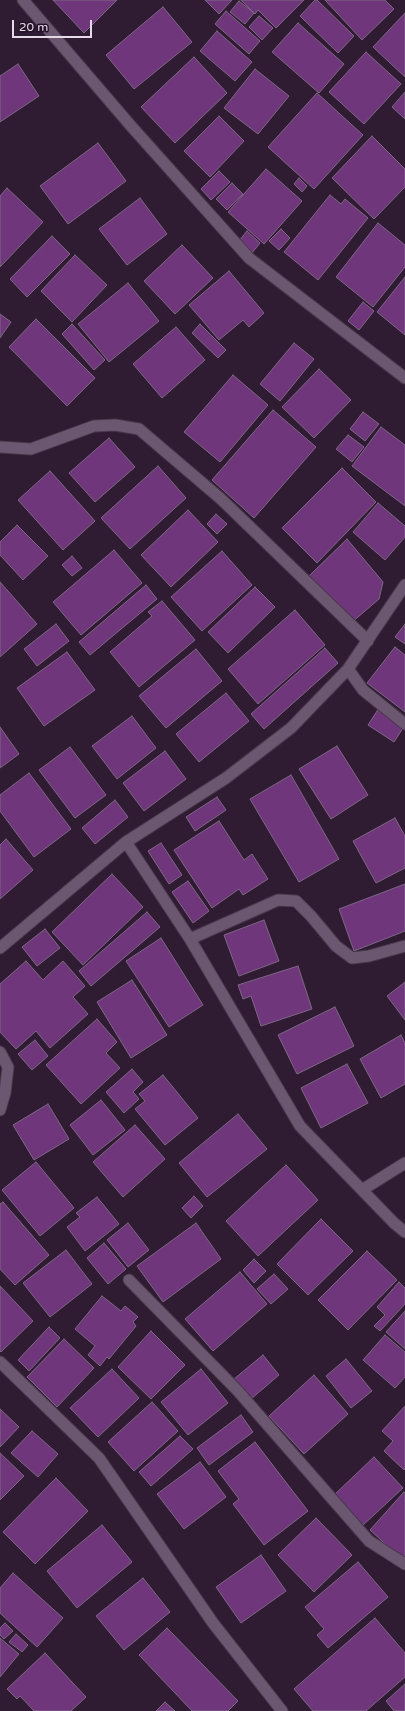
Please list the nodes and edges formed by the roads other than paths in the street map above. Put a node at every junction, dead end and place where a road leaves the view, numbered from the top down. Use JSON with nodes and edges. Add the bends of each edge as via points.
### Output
{"nodes":[{"id":1,"x":23,"y":0,"type":"edge"},
{"id":2,"x":405,"y":378,"type":"edge"},
{"id":3,"x":0,"y":447,"type":"edge"},
{"id":4,"x":405,"y":585,"type":"edge"},
{"id":5,"x":368,"y":641,"type":"junction"},
{"id":6,"x":348,"y":669,"type":"junction"},
{"id":7,"x":405,"y":724,"type":"edge"},
{"id":8,"x":126,"y":842,"type":"junction"},
{"id":9,"x":190,"y":939,"type":"junction"},
{"id":10,"x":405,"y":946,"type":"edge"},
{"id":11,"x":0,"y":948,"type":"edge"},
{"id":12,"x":0,"y":1052,"type":"edge"},
{"id":13,"x":0,"y":1110,"type":"edge"},
{"id":14,"x":405,"y":1163,"type":"edge"},
{"id":15,"x":362,"y":1190,"type":"junction"},
{"id":16,"x":405,"y":1232,"type":"edge"},
{"id":17,"x":129,"y":1280,"type":"dead end"},
{"id":18,"x":0,"y":1362,"type":"edge"},
{"id":19,"x":405,"y":1564,"type":"edge"},
{"id":20,"x":282,"y":1711,"type":"edge"}],
"edges":[{"from":1,"to":2,"type":"street","via":[[249,258]]},
{"from":3,"to":5,"type":"street","via":[[31,449],[94,426],[115,425],[139,429],[221,499]]},
{"from":4,"to":5,"type":"street"},
{"from":5,"to":6,"type":"street"},
{"from":6,"to":7,"type":"street","via":[[363,690]]},
{"from":6,"to":8,"type":"street","via":[[291,728],[226,778]]},
{"from":8,"to":9,"type":"street"},
{"from":8,"to":11,"type":"street"},
{"from":9,"to":10,"type":"street","via":[[278,900],[296,901],[336,946],[352,958]]},
{"from":9,"to":15,"type":"street","via":[[300,1126]]},
{"from":12,"to":13,"type":"street","via":[[8,1067]]},
{"from":14,"to":15,"type":"street"},
{"from":15,"to":16,"type":"street"},
{"from":17,"to":19,"type":"street","via":[[237,1390],[369,1541]]},
{"from":18,"to":20,"type":"street","via":[[99,1458],[212,1623]]}]}
